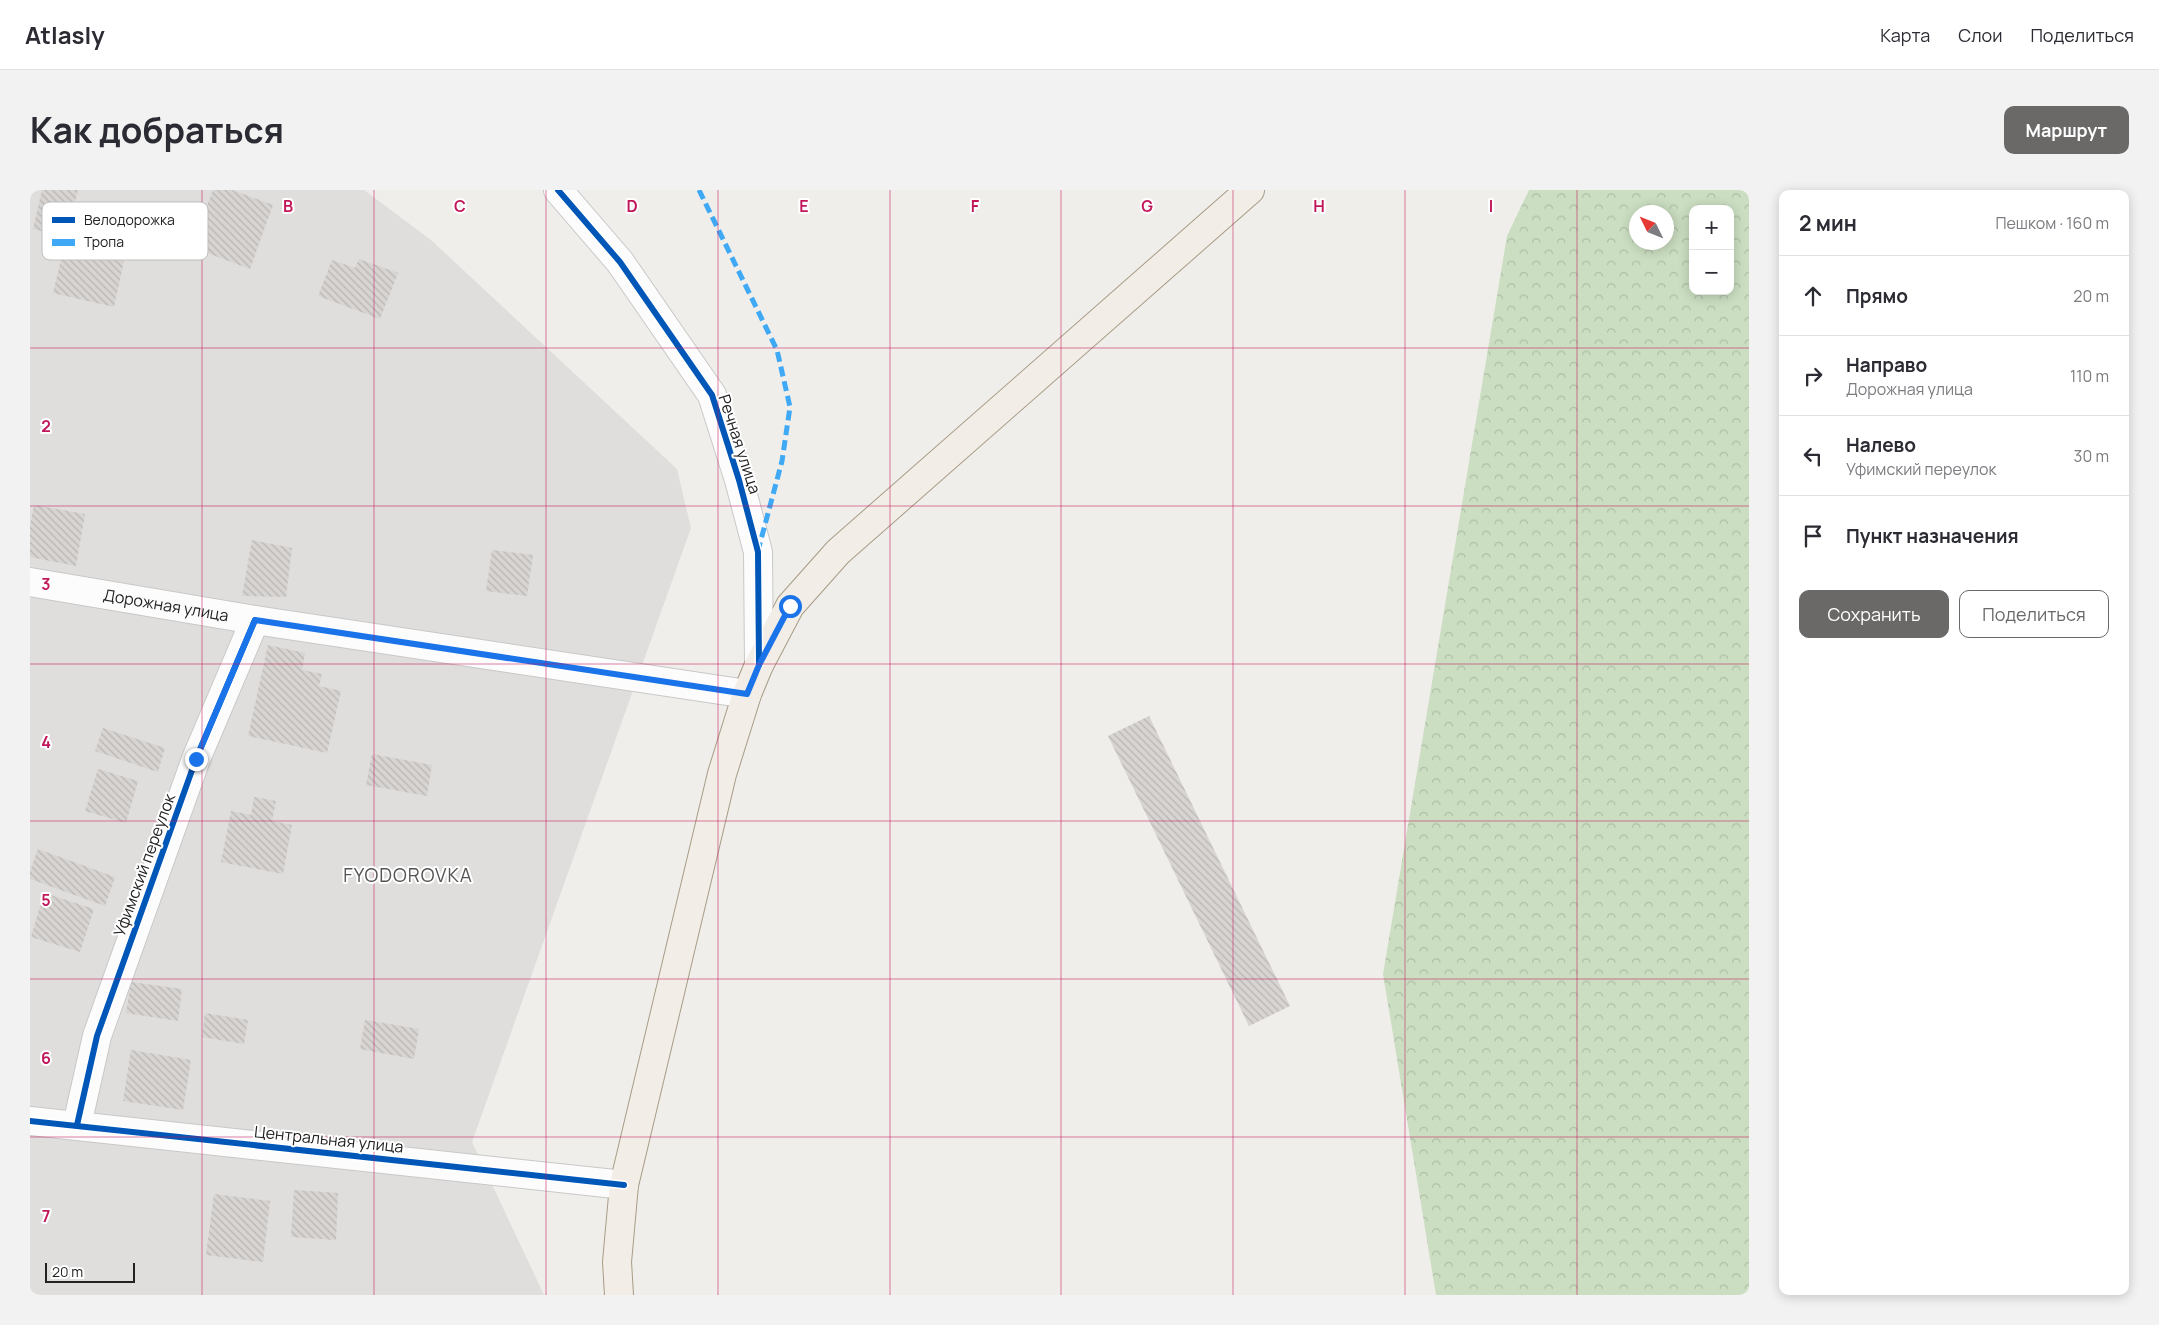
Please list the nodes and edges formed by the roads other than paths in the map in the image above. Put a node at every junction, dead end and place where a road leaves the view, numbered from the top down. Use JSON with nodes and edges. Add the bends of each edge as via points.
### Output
{"nodes":[{"id":1,"x":558,"y":190,"type":"edge"},
{"id":2,"x":1250,"y":190,"type":"edge"},
{"id":3,"x":30,"y":582,"type":"edge"},
{"id":4,"x":255,"y":620,"type":"junction"},
{"id":5,"x":759,"y":665,"type":"junction"},
{"id":6,"x":747,"y":694,"type":"junction"},
{"id":7,"x":30,"y":1121,"type":"edge"},
{"id":8,"x":77,"y":1125,"type":"junction"},
{"id":9,"x":624,"y":1185,"type":"junction"},
{"id":10,"x":619,"y":1295,"type":"edge"}],
"edges":[{"from":1,"to":5,"type":"street","name":"Речная улица","via":[[620,262],[712,395],[740,480],[758,552]]},
{"from":2,"to":5,"type":"main road","via":[[838,552],[790,606]]},
{"from":3,"to":4,"type":"street","name":"Дорожная улица"},
{"from":4,"to":6,"type":"street","name":"Дорожная улица"},
{"from":4,"to":8,"type":"street","name":"Уфимский переулок","via":[[196,759],[97,1036]]},
{"from":5,"to":6,"type":"main road"},
{"from":6,"to":9,"type":"main road","via":[[720,784]]},
{"from":7,"to":8,"type":"street","name":"Центральная улица"},
{"from":8,"to":9,"type":"street","name":"Центральная улица"},
{"from":9,"to":10,"type":"main road","via":[[617,1262]]}]}
